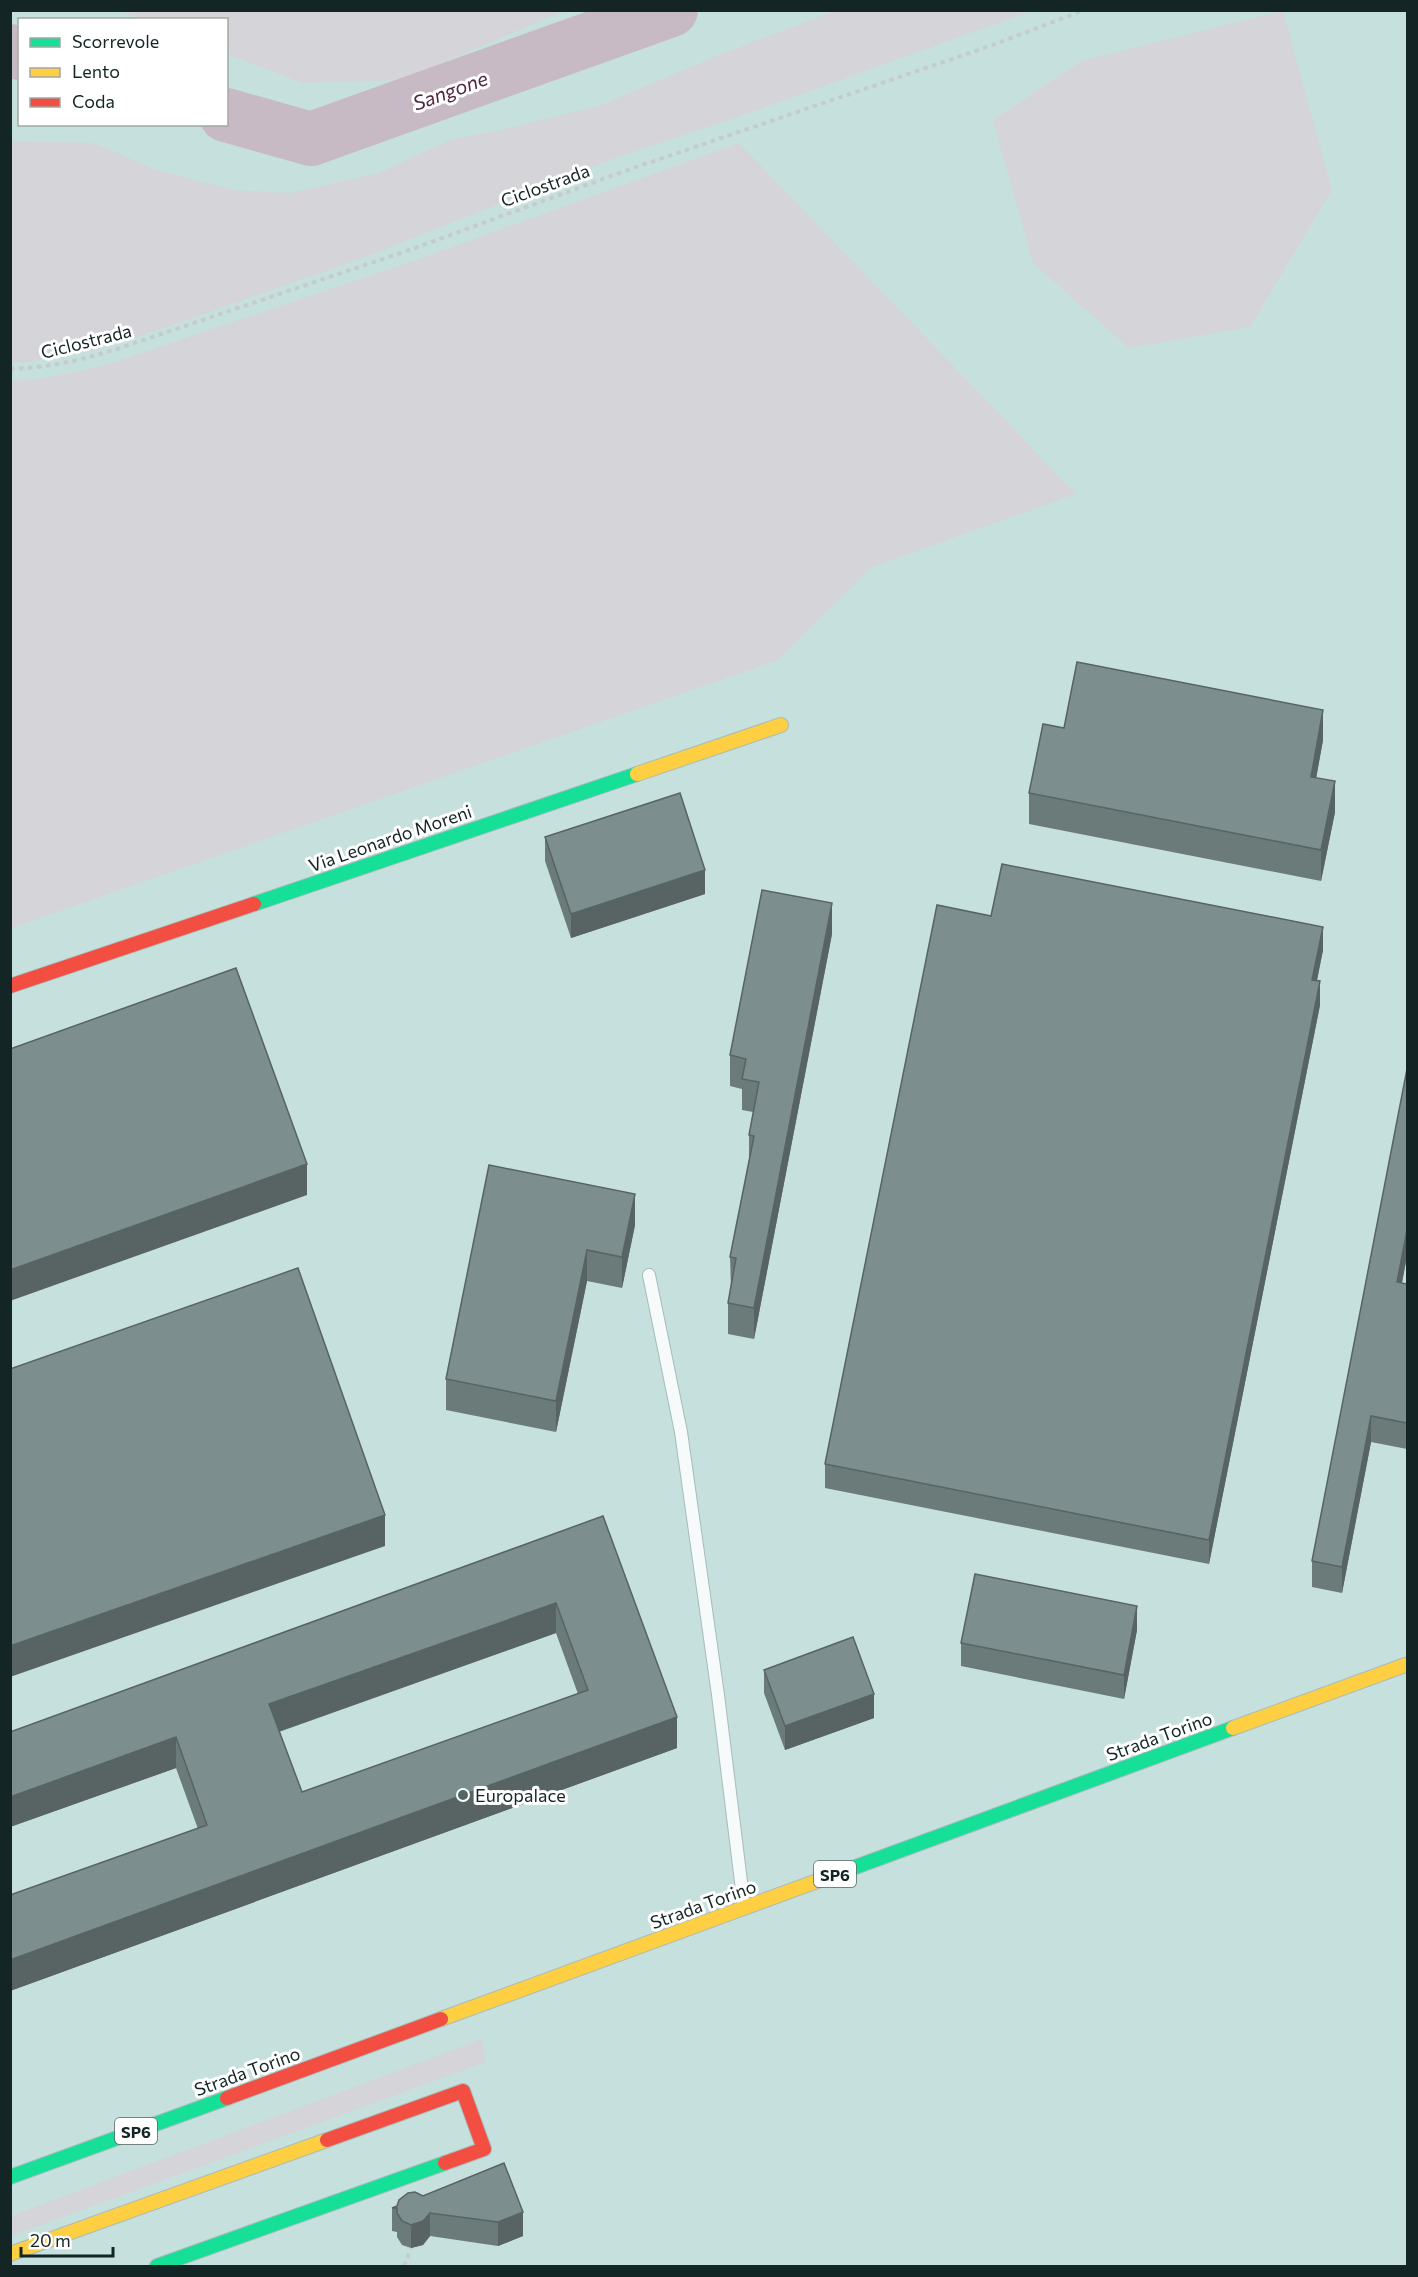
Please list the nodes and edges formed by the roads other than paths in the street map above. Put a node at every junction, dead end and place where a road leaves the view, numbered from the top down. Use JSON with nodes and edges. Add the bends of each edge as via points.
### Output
{"nodes":[{"id":1,"x":781,"y":725,"type":"dead end"},
{"id":2,"x":10,"y":986,"type":"edge"},
{"id":3,"x":649,"y":1275,"type":"dead end"},
{"id":4,"x":1407,"y":1664,"type":"edge"},
{"id":5,"x":744,"y":1908,"type":"junction"},
{"id":6,"x":10,"y":2177,"type":"edge"},
{"id":7,"x":10,"y":2254,"type":"edge"},
{"id":8,"x":157,"y":2266,"type":"edge"}],
"edges":[{"from":1,"to":2,"type":"street","name":"Via Leonardo Moreni"},
{"from":3,"to":5,"type":"lane","via":[[681,1432]]},
{"from":4,"to":5,"type":"street","name":"Strada Torino","number":"SP6"},
{"from":5,"to":6,"type":"street","name":"Strada Torino","number":"SP6"},
{"from":7,"to":8,"type":"street","via":[[463,2091],[484,2149]]}]}
